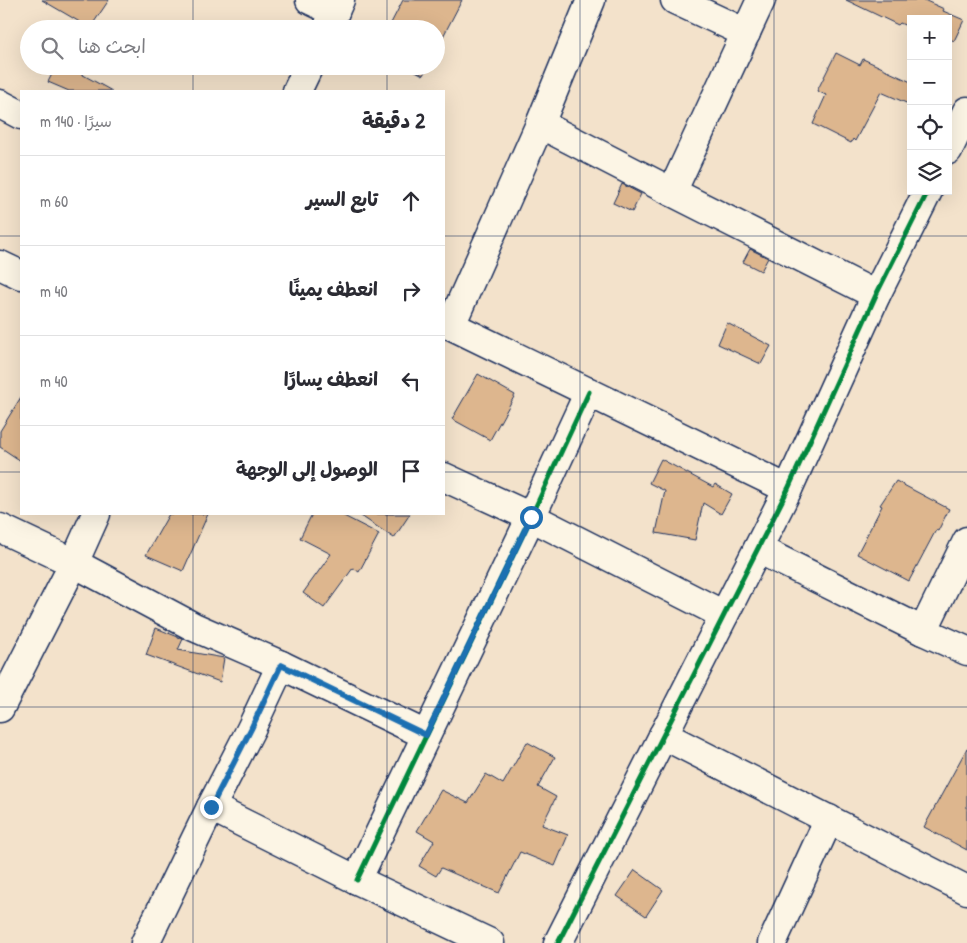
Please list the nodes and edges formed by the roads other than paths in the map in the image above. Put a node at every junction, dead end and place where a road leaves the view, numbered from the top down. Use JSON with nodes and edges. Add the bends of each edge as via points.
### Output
{"nodes":[{"id":1,"x":310,"y":0,"type":"edge"},
{"id":2,"x":591,"y":0,"type":"edge"},
{"id":3,"x":675,"y":0,"type":"edge"},
{"id":4,"x":761,"y":0,"type":"edge"},
{"id":5,"x":334,"y":14,"type":"edge"},
{"id":6,"x":746,"y":33,"type":"junction"},
{"id":7,"x":305,"y":75,"type":"edge"},
{"id":8,"x":297,"y":90,"type":"edge"},
{"id":9,"x":0,"y":104,"type":"edge"},
{"id":10,"x":967,"y":110,"type":"edge"},
{"id":11,"x":20,"y":114,"type":"edge"},
{"id":12,"x":540,"y":124,"type":"junction"},
{"id":13,"x":952,"y":142,"type":"edge"},
{"id":14,"x":952,"y":152,"type":"edge"},
{"id":15,"x":967,"y":159,"type":"edge"},
{"id":16,"x":672,"y":192,"type":"junction"},
{"id":17,"x":926,"y":195,"type":"edge"},
{"id":18,"x":0,"y":265,"type":"edge"},
{"id":19,"x":20,"y":275,"type":"edge"},
{"id":20,"x":876,"y":295,"type":"junction"},
{"id":21,"x":447,"y":323,"type":"edge"},
{"id":22,"x":589,"y":392,"type":"junction"},
{"id":23,"x":445,"y":477,"type":"edge"},
{"id":24,"x":788,"y":490,"type":"junction"},
{"id":25,"x":96,"y":515,"type":"edge"},
{"id":26,"x":531,"y":517,"type":"junction"},
{"id":27,"x":0,"y":528,"type":"edge"},
{"id":28,"x":967,"y":541,"type":"edge"},
{"id":29,"x":758,"y":549,"type":"junction"},
{"id":30,"x":74,"y":563,"type":"junction"},
{"id":31,"x":724,"y":615,"type":"junction"},
{"id":32,"x":923,"y":631,"type":"junction"},
{"id":33,"x":967,"y":651,"type":"edge"},
{"id":34,"x":281,"y":665,"type":"junction"},
{"id":35,"x":0,"y":708,"type":"edge"},
{"id":36,"x":426,"y":735,"type":"junction"},
{"id":37,"x":663,"y":735,"type":"junction"},
{"id":38,"x":211,"y":807,"type":"junction"},
{"id":39,"x":829,"y":819,"type":"junction"},
{"id":40,"x":357,"y":880,"type":"junction"},
{"id":41,"x":967,"y":890,"type":"edge"},
{"id":42,"x":145,"y":943,"type":"edge"},
{"id":43,"x":490,"y":943,"type":"edge"},
{"id":44,"x":558,"y":943,"type":"edge"},
{"id":45,"x":772,"y":943,"type":"edge"}],
"edges":[{"from":1,"to":5,"type":"street"},
{"from":2,"to":12,"type":"street"},
{"from":3,"to":6,"type":"street"},
{"from":4,"to":6,"type":"street"},
{"from":6,"to":16,"type":"street"},
{"from":7,"to":8,"type":"street"},
{"from":9,"to":11,"type":"street"},
{"from":10,"to":13,"type":"street"},
{"from":12,"to":16,"type":"street"},
{"from":12,"to":21,"type":"street"},
{"from":14,"to":15,"type":"street"},
{"from":16,"to":20,"type":"street"},
{"from":17,"to":20,"type":"street"},
{"from":18,"to":19,"type":"street"},
{"from":20,"to":24,"type":"street"},
{"from":21,"to":22,"type":"street"},
{"from":22,"to":24,"type":"street"},
{"from":22,"to":26,"type":"street"},
{"from":23,"to":26,"type":"street"},
{"from":24,"to":29,"type":"street"},
{"from":25,"to":30,"type":"street"},
{"from":26,"to":31,"type":"street"},
{"from":26,"to":36,"type":"street"},
{"from":27,"to":30,"type":"street"},
{"from":28,"to":32,"type":"street"},
{"from":29,"to":31,"type":"street"},
{"from":29,"to":32,"type":"street"},
{"from":30,"to":34,"type":"street","via":[[194,627]]},
{"from":30,"to":35,"type":"street"},
{"from":31,"to":37,"type":"street"},
{"from":32,"to":33,"type":"street"},
{"from":34,"to":36,"type":"street"},
{"from":34,"to":38,"type":"street"},
{"from":36,"to":40,"type":"street"},
{"from":37,"to":39,"type":"street"},
{"from":37,"to":44,"type":"street"},
{"from":38,"to":40,"type":"street"},
{"from":38,"to":42,"type":"street"},
{"from":39,"to":41,"type":"street"},
{"from":39,"to":45,"type":"street"},
{"from":40,"to":43,"type":"street"}]}
